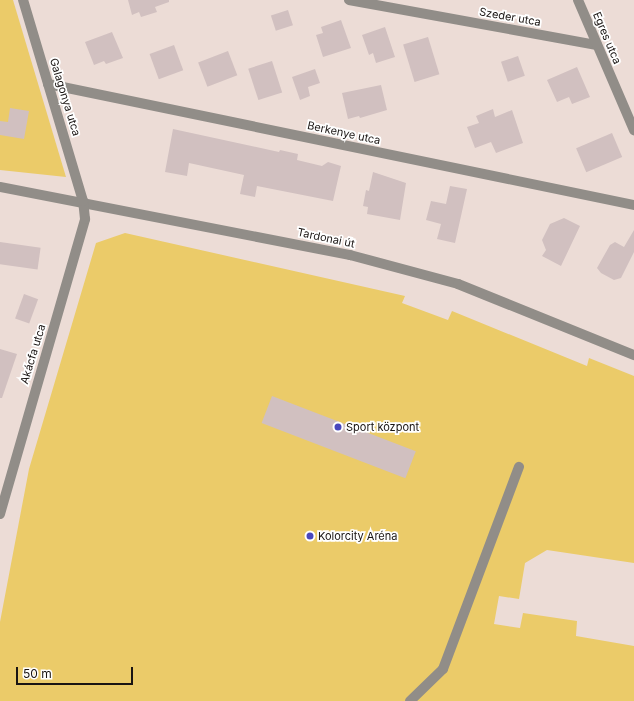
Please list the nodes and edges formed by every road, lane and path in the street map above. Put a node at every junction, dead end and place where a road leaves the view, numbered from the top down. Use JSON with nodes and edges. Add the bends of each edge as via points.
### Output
{"nodes":[{"id":1,"x":23,"y":0,"type":"edge"},
{"id":2,"x":349,"y":0,"type":"edge"},
{"id":3,"x":578,"y":0,"type":"edge"},
{"id":4,"x":597,"y":45,"type":"junction"},
{"id":5,"x":48,"y":84,"type":"junction"},
{"id":6,"x":634,"y":130,"type":"edge"},
{"id":7,"x":0,"y":187,"type":"edge"},
{"id":8,"x":83,"y":201,"type":"junction"},
{"id":9,"x":634,"y":205,"type":"edge"},
{"id":10,"x":634,"y":355,"type":"edge"},
{"id":11,"x":520,"y":467,"type":"dead end"},
{"id":12,"x":0,"y":514,"type":"edge"},
{"id":13,"x":410,"y":701,"type":"edge"}],
"edges":[{"from":1,"to":5,"type":"street","name":"Galagonya utca"},
{"from":2,"to":4,"type":"street","name":"Szeder utca"},
{"from":3,"to":4,"type":"street","name":"Egres utca"},
{"from":4,"to":6,"type":"street","name":"Egres utca"},
{"from":5,"to":8,"type":"street","name":"Galagonya utca"},
{"from":5,"to":9,"type":"street","name":"Berkenye utca"},
{"from":7,"to":8,"type":"street","name":"Tardonai út"},
{"from":8,"to":10,"type":"street","name":"Tardonai út","via":[[350,255],[458,284]]},
{"from":8,"to":12,"type":"street","name":"Akácfa utca","via":[[85,219],[81,235]]},
{"from":11,"to":13,"type":"street","via":[[443,669]]}]}
